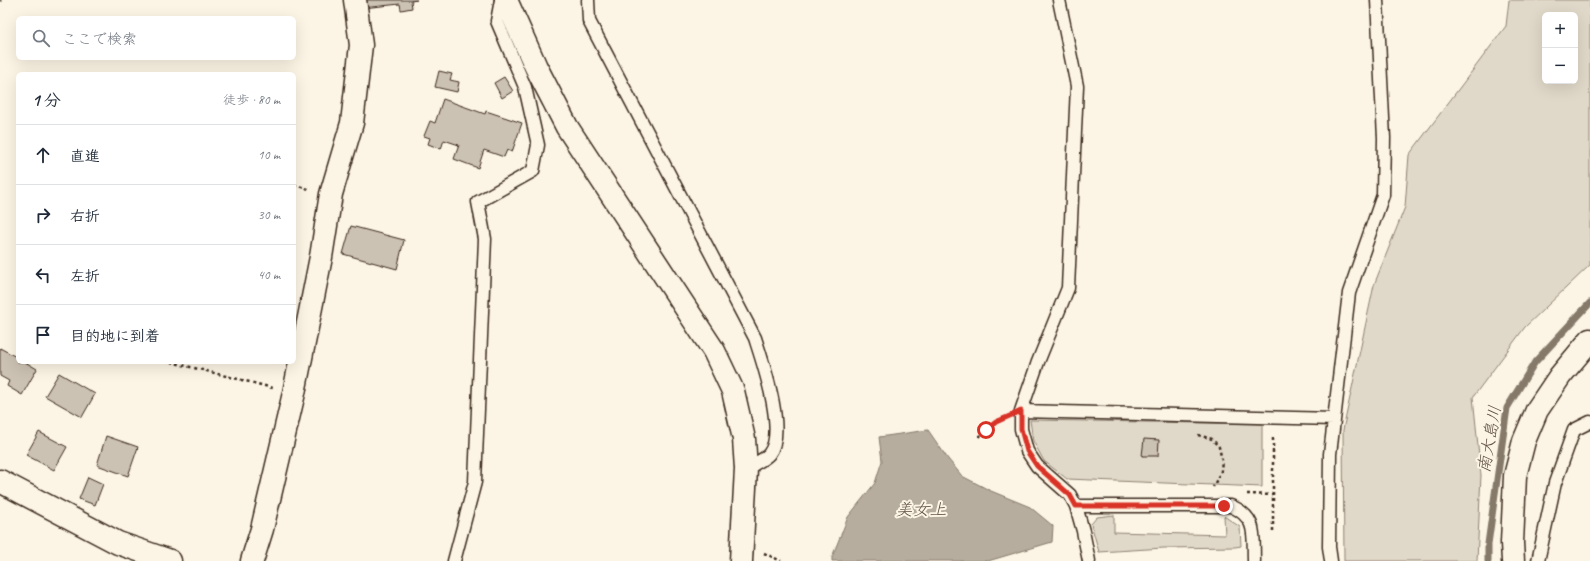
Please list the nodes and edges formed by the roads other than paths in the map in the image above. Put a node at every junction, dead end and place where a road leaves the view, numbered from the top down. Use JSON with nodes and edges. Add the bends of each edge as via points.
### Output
{"nodes":[{"id":1,"x":355,"y":0,"type":"edge"},
{"id":2,"x":501,"y":0,"type":"edge"},
{"id":3,"x":506,"y":0,"type":"edge"},
{"id":4,"x":588,"y":0,"type":"edge"},
{"id":5,"x":1059,"y":0,"type":"edge"},
{"id":6,"x":1378,"y":0,"type":"edge"},
{"id":7,"x":1590,"y":340,"type":"edge"},
{"id":8,"x":1021,"y":411,"type":"junction"},
{"id":9,"x":1334,"y":419,"type":"junction"},
{"id":10,"x":1590,"y":422,"type":"edge"},
{"id":11,"x":746,"y":469,"type":"junction"},
{"id":12,"x":0,"y":481,"type":"edge"},
{"id":13,"x":1076,"y":506,"type":"junction"},
{"id":14,"x":170,"y":561,"type":"edge"},
{"id":15,"x":252,"y":561,"type":"edge"},
{"id":16,"x":454,"y":561,"type":"edge"},
{"id":17,"x":741,"y":561,"type":"edge"},
{"id":18,"x":1089,"y":561,"type":"edge"},
{"id":19,"x":1254,"y":561,"type":"edge"},
{"id":20,"x":1331,"y":561,"type":"edge"},
{"id":21,"x":1513,"y":561,"type":"edge"},
{"id":22,"x":1538,"y":561,"type":"edge"}],
"edges":[{"from":1,"to":15,"type":"street","via":[[361,45],[352,123],[331,194],[294,394]]},
{"from":2,"to":16,"type":"lane","via":[[496,21],[525,88],[538,145],[533,171],[478,202],[485,239],[475,482]]},
{"from":3,"to":11,"type":"street","via":[[536,67],[568,127],[714,352],[733,391],[744,439]]},
{"from":4,"to":11,"type":"lane","via":[[588,21],[755,338],[776,419],[776,440],[769,454]]},
{"from":5,"to":8,"type":"lane","via":[[1077,86],[1068,288]]},
{"from":6,"to":9,"type":"lane","via":[[1384,138],[1383,194],[1349,293]]},
{"from":7,"to":21,"type":"street","via":[[1560,376],[1537,410],[1524,441],[1515,476]]},
{"from":8,"to":9,"type":"lane"},
{"from":8,"to":13,"type":"lane","via":[[1021,429],[1027,451],[1037,466],[1070,495]]},
{"from":9,"to":20,"type":"lane","via":[[1330,454],[1328,547]]},
{"from":10,"to":22,"type":"lane","via":[[1574,430],[1555,483]]},
{"from":11,"to":17,"type":"street"},
{"from":12,"to":14,"type":"street","via":[[118,543]]},
{"from":13,"to":18,"type":"lane"},
{"from":13,"to":19,"type":"lane","via":[[1231,506],[1242,511],[1250,520]]}]}
